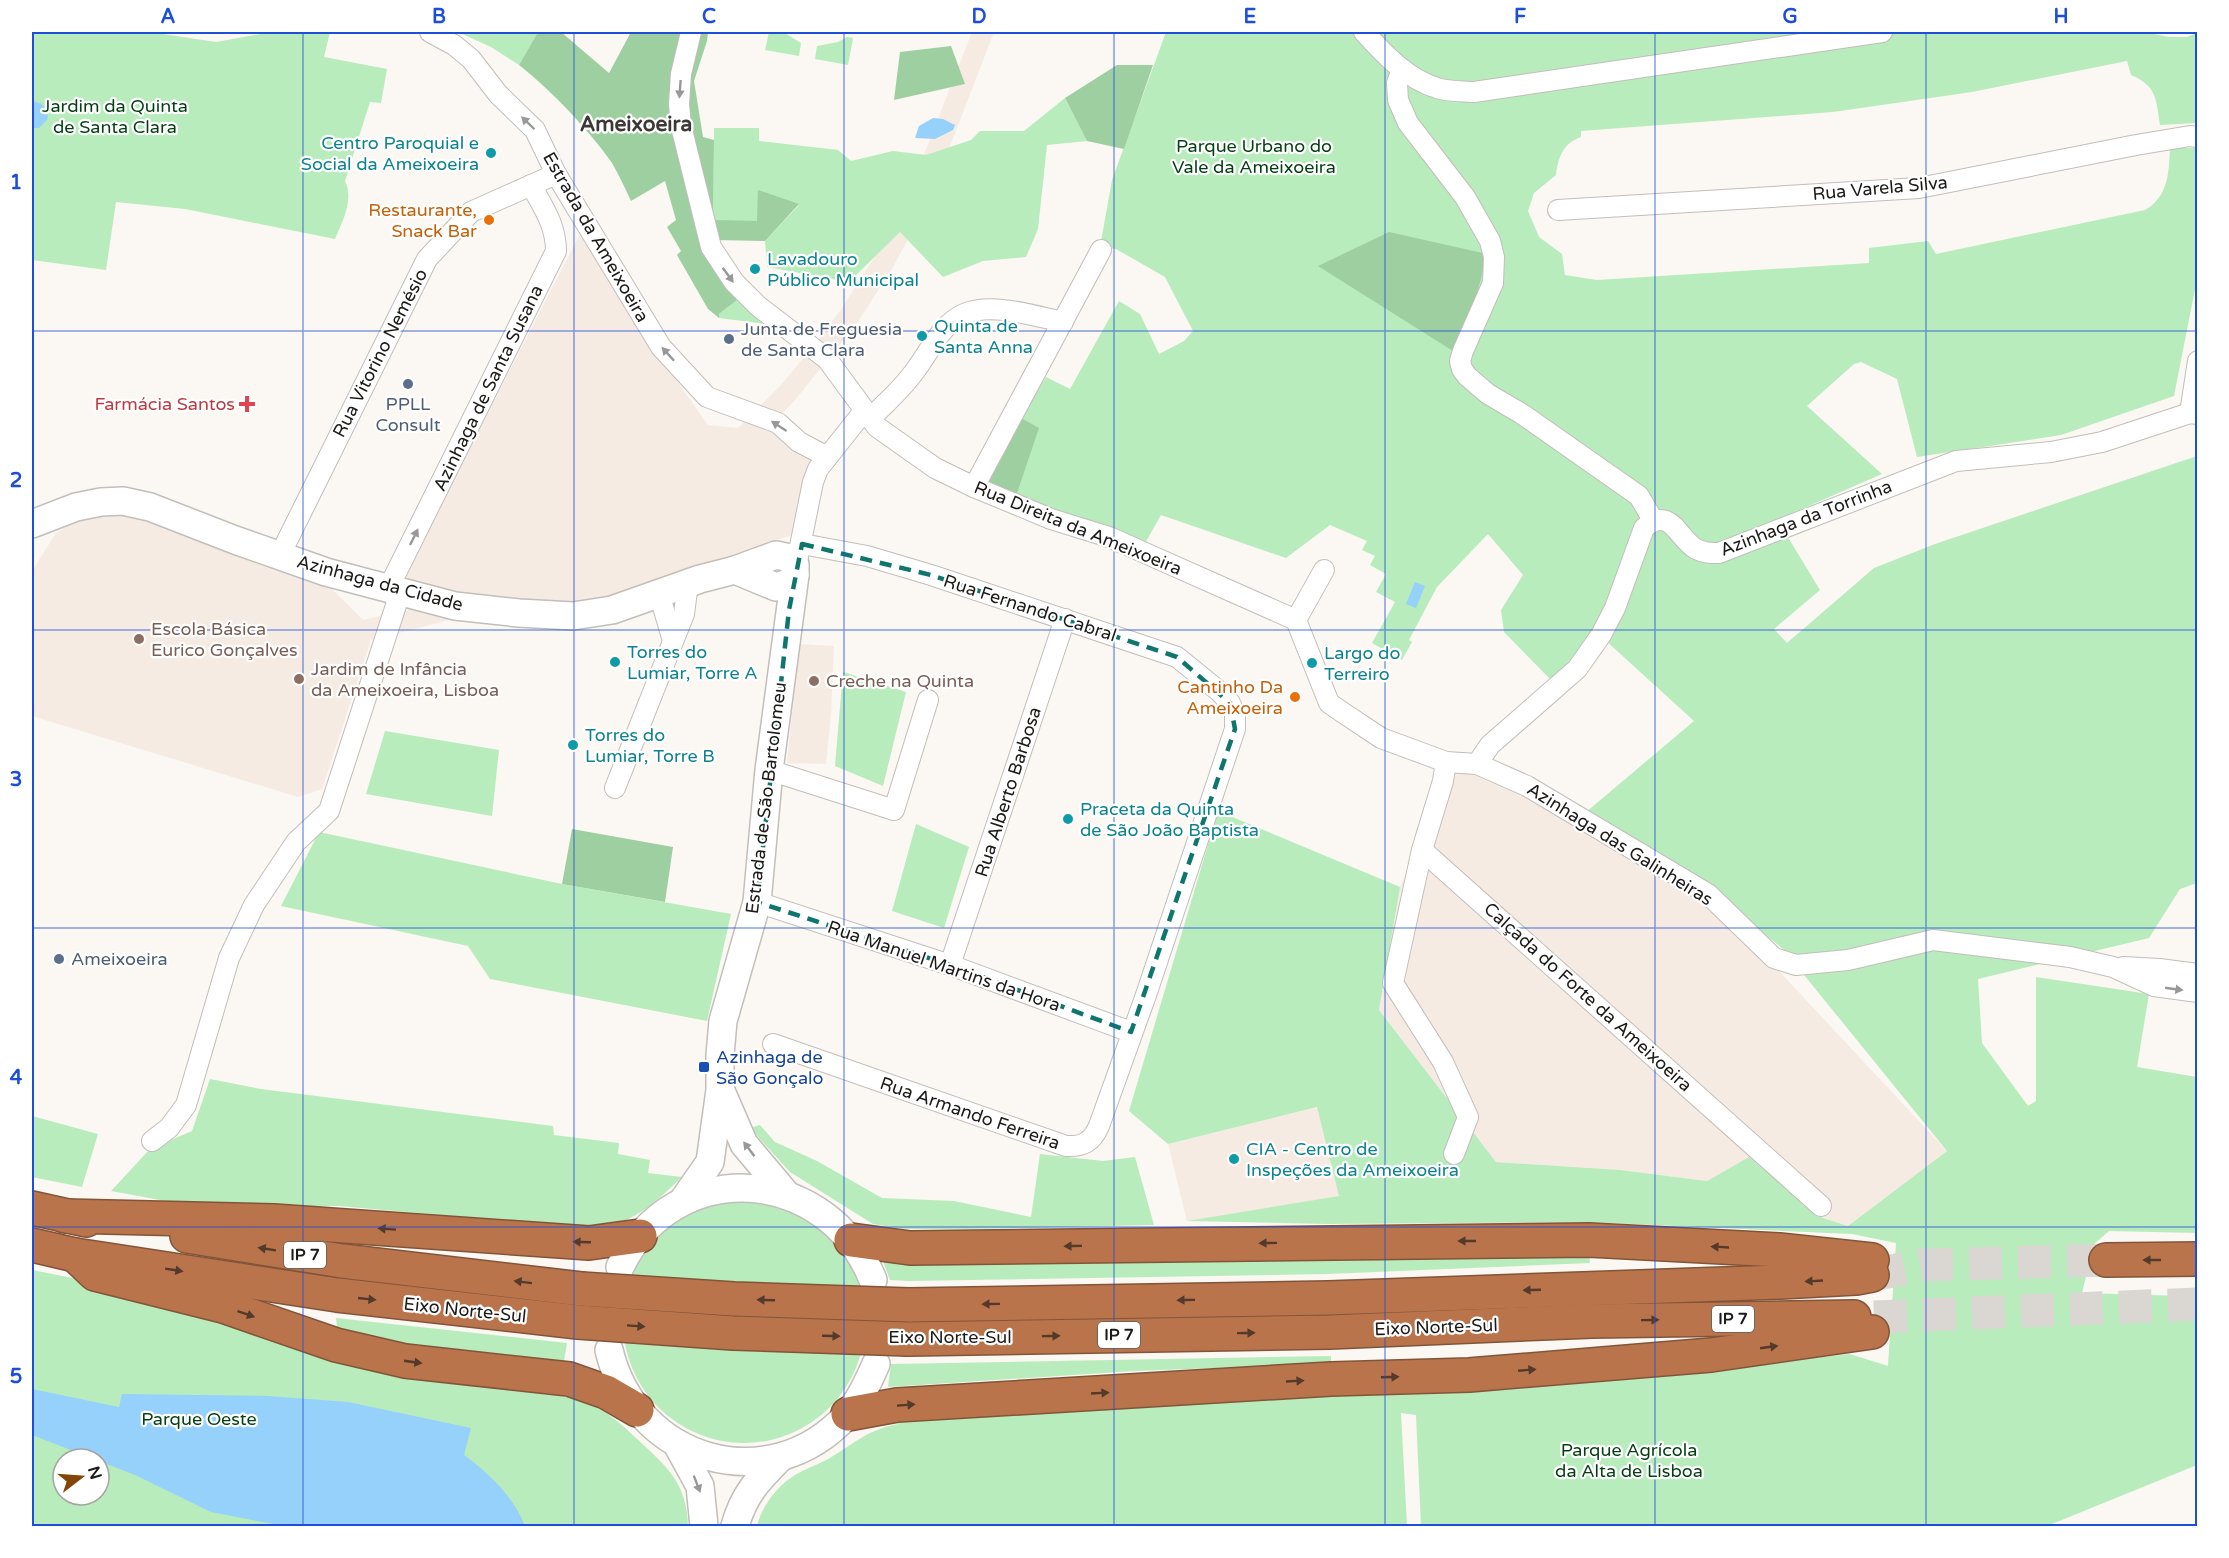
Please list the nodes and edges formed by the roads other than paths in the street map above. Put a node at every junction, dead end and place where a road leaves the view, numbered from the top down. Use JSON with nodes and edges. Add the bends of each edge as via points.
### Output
{"nodes":[{"id":1,"x":430,"y":32,"type":"edge"},
{"id":2,"x":691,"y":32,"type":"edge"},
{"id":3,"x":1364,"y":32,"type":"edge"},
{"id":4,"x":1882,"y":32,"type":"edge"},
{"id":5,"x":1402,"y":69,"type":"junction"},
{"id":6,"x":2198,"y":137,"type":"edge"},
{"id":7,"x":555,"y":174,"type":"junction"},
{"id":8,"x":531,"y":185,"type":"junction"},
{"id":9,"x":1558,"y":210,"type":"dead end"},
{"id":10,"x":1101,"y":250,"type":"dead end"},
{"id":11,"x":1063,"y":322,"type":"junction"},
{"id":12,"x":2198,"y":361,"type":"edge"},
{"id":13,"x":2194,"y":413,"type":"edge"},
{"id":14,"x":867,"y":415,"type":"junction"},
{"id":15,"x":826,"y":459,"type":"junction"},
{"id":16,"x":974,"y":487,"type":"junction"},
{"id":17,"x":1653,"y":520,"type":"junction"},
{"id":18,"x":32,"y":524,"type":"edge"},
{"id":19,"x":280,"y":555,"type":"junction"},
{"id":20,"x":1324,"y":570,"type":"dead end"},
{"id":21,"x":784,"y":573,"type":"junction"},
{"id":22,"x":688,"y":584,"type":"junction"},
{"id":23,"x":394,"y":591,"type":"junction"},
{"id":24,"x":659,"y":594,"type":"junction"},
{"id":25,"x":1065,"y":619,"type":"junction"},
{"id":26,"x":1296,"y":620,"type":"junction"},
{"id":27,"x":673,"y":641,"type":"junction"},
{"id":28,"x":928,"y":700,"type":"dead end"},
{"id":29,"x":1446,"y":762,"type":"junction"},
{"id":30,"x":1477,"y":764,"type":"junction"},
{"id":31,"x":769,"y":770,"type":"junction"},
{"id":32,"x":615,"y":789,"type":"dead end"},
{"id":33,"x":1422,"y":850,"type":"junction"},
{"id":34,"x":757,"y":902,"type":"junction"},
{"id":35,"x":951,"y":965,"type":"junction"},
{"id":36,"x":2113,"y":967,"type":"junction"},
{"id":37,"x":2198,"y":974,"type":"edge"},
{"id":38,"x":2198,"y":992,"type":"edge"},
{"id":39,"x":1131,"y":1032,"type":"junction"},
{"id":40,"x":773,"y":1044,"type":"dead end"},
{"id":41,"x":720,"y":1090,"type":"junction"},
{"id":42,"x":152,"y":1141,"type":"dead end"},
{"id":43,"x":1454,"y":1154,"type":"dead end"},
{"id":44,"x":786,"y":1194,"type":"junction"},
{"id":45,"x":682,"y":1202,"type":"junction"},
{"id":46,"x":1821,"y":1206,"type":"dead end"},
{"id":47,"x":32,"y":1208,"type":"edge"},
{"id":48,"x":65,"y":1216,"type":"junction"},
{"id":49,"x":640,"y":1236,"type":"junction"},
{"id":50,"x":851,"y":1240,"type":"junction"},
{"id":51,"x":32,"y":1245,"type":"edge"},
{"id":52,"x":75,"y":1255,"type":"junction"},
{"id":53,"x":2198,"y":1259,"type":"edge"},
{"id":54,"x":2106,"y":1260,"type":"tunnel mouth"},
{"id":55,"x":620,"y":1267,"type":"dead end"},
{"id":56,"x":873,"y":1280,"type":"dead end"},
{"id":57,"x":609,"y":1350,"type":"dead end"},
{"id":58,"x":876,"y":1364,"type":"dead end"},
{"id":59,"x":637,"y":1410,"type":"junction"},
{"id":60,"x":848,"y":1414,"type":"junction"},
{"id":61,"x":677,"y":1444,"type":"junction"},
{"id":62,"x":781,"y":1457,"type":"junction"},
{"id":63,"x":704,"y":1527,"type":"edge"},
{"id":64,"x":735,"y":1527,"type":"edge"}],
"edges":[{"from":7,"to":1,"type":"street","name":"Estrada da Ameixoeira","one_way":true,"via":[[535,129],[498,94],[471,59]]},
{"from":2,"to":14,"type":"street","name":"Rua Direita da Ameixoeira","one_way":true,"via":[[681,74],[681,126],[711,247],[734,282],[758,306],[827,359]]},
{"from":3,"to":5,"type":"street"},
{"from":4,"to":5,"type":"street","via":[[1474,92],[1437,88]]},
{"from":5,"to":17,"type":"street","via":[[1397,83],[1398,100],[1408,123],[1465,197],[1490,241],[1494,257],[1494,283],[1463,351],[1462,369],[1488,394],[1640,496]]},
{"from":6,"to":9,"type":"street","name":"Rua Varela Silva","via":[[2136,145],[1919,188]]},
{"from":7,"to":8,"type":"street","name":"Rua Vitorino Nemésio"},
{"from":15,"to":7,"type":"street","name":"Estrada da Ameixoeira","one_way":true,"via":[[778,423],[707,397],[661,347]]},
{"from":8,"to":19,"type":"street","name":"Rua Vitorino Nemésio","via":[[471,212],[427,259]]},
{"from":23,"to":8,"type":"street","name":"Azinhaga de Santa Susana","one_way":true,"via":[[556,251],[552,223]]},
{"from":10,"to":11,"type":"street"},
{"from":11,"to":14,"type":"street","via":[[1011,311],[965,313],[947,324],[909,379]]},
{"from":11,"to":16,"type":"street"},
{"from":12,"to":13,"type":"street"},
{"from":13,"to":17,"type":"street","name":"Azinhaga da Torrinha","via":[[2102,442],[2051,452],[1956,461],[1719,553],[1694,548],[1674,526],[1663,519]]},
{"from":14,"to":15,"type":"street"},
{"from":14,"to":16,"type":"street","name":"Rua Direita da Ameixoeira","via":[[877,427],[935,468]]},
{"from":15,"to":21,"type":"street","name":"Estrada de São Bartolomeu","via":[[813,482]]},
{"from":16,"to":26,"type":"street","name":"Rua Direita da Ameixoeira","via":[[1051,519],[1109,537]]},
{"from":17,"to":30,"type":"street","via":[[1644,528],[1615,608],[1577,669],[1490,745]]},
{"from":18,"to":19,"type":"street","name":"Azinhaga da Cidade","via":[[76,507],[123,501],[150,507]]},
{"from":19,"to":23,"type":"street","name":"Azinhaga da Cidade"},
{"from":20,"to":26,"type":"street"},
{"from":21,"to":22,"type":"street","name":"Azinhaga da Cidade","via":[[735,570]]},
{"from":21,"to":25,"type":"street","name":"Rua Fernando Cabral","via":[[888,562]]},
{"from":21,"to":31,"type":"street","name":"Estrada de São Bartolomeu"},
{"from":22,"to":24,"type":"street","name":"Azinhaga da Cidade"},
{"from":22,"to":27,"type":"street","via":[[684,614]]},
{"from":23,"to":24,"type":"street","name":"Azinhaga da Cidade","via":[[455,606],[573,616],[612,610]]},
{"from":23,"to":42,"type":"street","name":"Azinhaga de Santa Susana","via":[[329,811],[296,842],[254,905],[229,958],[186,1105],[169,1128]]},
{"from":24,"to":27,"type":"street"},
{"from":25,"to":35,"type":"street","name":"Rua Alberto Barbosa"},
{"from":25,"to":39,"type":"street","name":"Rua Fernando Cabral","via":[[1177,657],[1220,692],[1235,714],[1235,729]]},
{"from":26,"to":29,"type":"street","via":[[1329,702],[1381,738]]},
{"from":27,"to":32,"type":"street"},
{"from":28,"to":31,"type":"street","via":[[894,810]]},
{"from":29,"to":30,"type":"street","name":"Azinhaga das Galinheiras"},
{"from":29,"to":33,"type":"street"},
{"from":30,"to":36,"type":"street","name":"Azinhaga das Galinheiras","via":[[1527,786],[1708,894],[1774,958],[1796,965],[1848,960],[1933,940],[2070,957]]},
{"from":31,"to":34,"type":"street","name":"Estrada de São Bartolomeu"},
{"from":33,"to":43,"type":"street","via":[[1393,983],[1443,1062],[1467,1117]]},
{"from":33,"to":46,"type":"street","name":"Calçada do Forte da Ameixoeira"},
{"from":34,"to":35,"type":"street","name":"Rua Manuel Martins da Hora"},
{"from":34,"to":41,"type":"street","name":"Estrada de São Bartolomeu","via":[[723,1021]]},
{"from":35,"to":39,"type":"street","name":"Rua Manuel Martins da Hora"},
{"from":36,"to":37,"type":"street"},
{"from":36,"to":38,"type":"street","one_way":true,"via":[[2154,986]]},
{"from":39,"to":40,"type":"street","name":"Rua Armando Ferreira","via":[[1096,1135],[1078,1147]]},
{"from":44,"to":41,"type":"street","name":"Estrada de São Bartolomeu","one_way":true,"via":[[744,1144]]},
{"from":41,"to":45,"type":"street","name":"Estrada de São Bartolomeu","via":[[710,1162]]},
{"from":44,"to":45,"type":"street","via":[[733,1188]]},
{"from":44,"to":50,"type":"street","via":[[833,1220]]},
{"from":45,"to":49,"type":"street"},
{"from":47,"to":48,"type":"highway","name":"Eixo Norte-Sul","number":"IP 7"},
{"from":49,"to":48,"type":"highway","one_way":true,"via":[[589,1243],[274,1221]]},
{"from":50,"to":48,"type":"highway","name":"Eixo Norte-Sul","number":"IP 7","one_way":true,"bridge":true,"via":[[910,1248],[1589,1240],[1779,1250],[1872,1268],[1856,1278],[1781,1282],[1328,1298],[909,1305],[581,1289],[342,1261]]},
{"from":49,"to":55,"type":"street"},
{"from":50,"to":56,"type":"street"},
{"from":51,"to":52,"type":"highway","name":"Eixo Norte-Sul","number":"IP 7"},
{"from":52,"to":59,"type":"highway","one_way":true,"via":[[94,1274],[223,1306],[336,1345],[405,1361],[569,1379],[606,1392]]},
{"from":60,"to":52,"type":"highway","name":"Eixo Norte-Sul","number":"IP 7","one_way":true,"bridge":true,"via":[[897,1405],[1332,1378],[1469,1375],[1711,1355],[1873,1325],[1592,1321],[1330,1332],[908,1339],[733,1333],[578,1323],[337,1295]]},
{"from":53,"to":54,"type":"highway","one_way":true},
{"from":57,"to":59,"type":"street","via":[[622,1387]]},
{"from":58,"to":60,"type":"street"},
{"from":59,"to":61,"type":"street"},
{"from":60,"to":62,"type":"street","via":[[829,1433]]},
{"from":61,"to":62,"type":"street","via":[[728,1461],[755,1462]]},
{"from":61,"to":63,"type":"street","one_way":true,"via":[[700,1486]]},
{"from":62,"to":64,"type":"street","via":[[754,1484]]}]}
